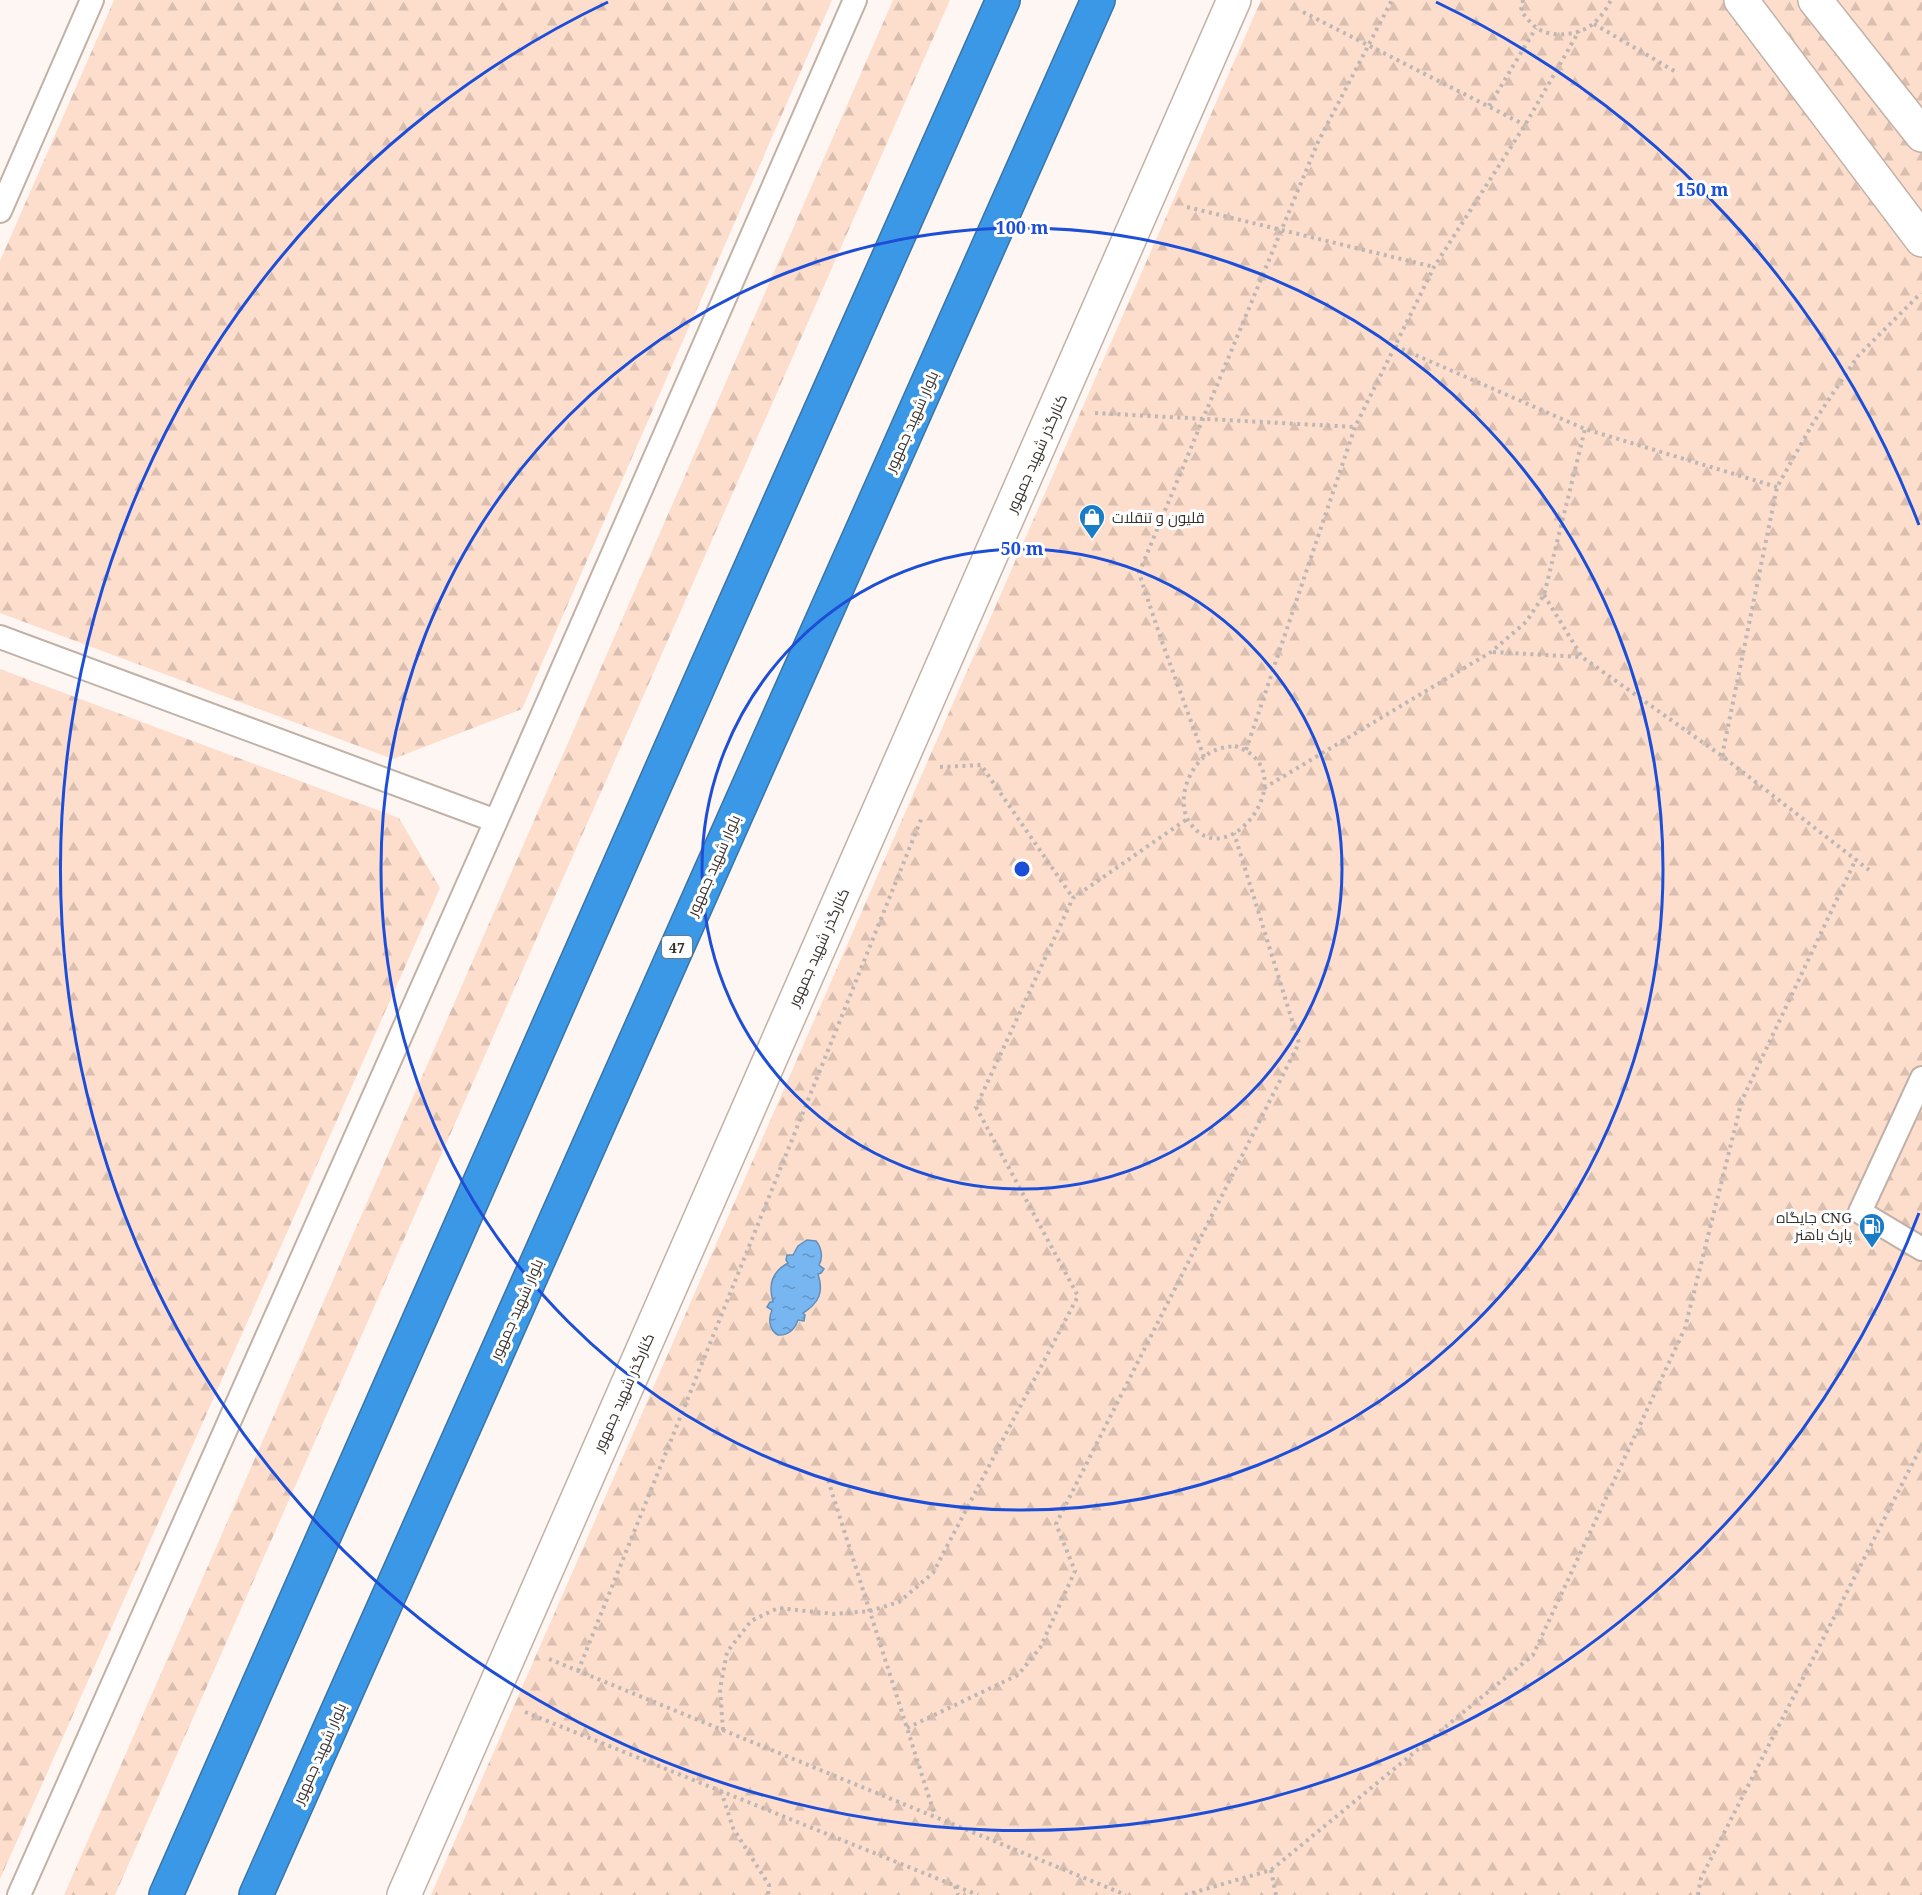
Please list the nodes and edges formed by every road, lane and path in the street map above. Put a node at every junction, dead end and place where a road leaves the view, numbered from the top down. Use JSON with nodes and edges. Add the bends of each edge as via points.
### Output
{"nodes":[{"id":1,"x":92,"y":0,"type":"edge"},
{"id":2,"x":855,"y":0,"type":"edge"},
{"id":3,"x":1003,"y":0,"type":"edge"},
{"id":4,"x":1098,"y":0,"type":"edge"},
{"id":5,"x":1234,"y":0,"type":"edge"},
{"id":6,"x":1392,"y":0,"type":"edge"},
{"id":7,"x":1523,"y":0,"type":"edge"},
{"id":8,"x":1611,"y":0,"type":"edge"},
{"id":9,"x":1742,"y":0,"type":"edge"},
{"id":10,"x":1815,"y":0,"type":"edge"},
{"id":11,"x":1303,"y":12,"type":"dead end"},
{"id":12,"x":1594,"y":24,"type":"junction"},
{"id":13,"x":1536,"y":28,"type":"junction"},
{"id":14,"x":1579,"y":31,"type":"junction"},
{"id":15,"x":1368,"y":45,"type":"junction"},
{"id":16,"x":1676,"y":72,"type":"dead end"},
{"id":17,"x":1489,"y":106,"type":"junction"},
{"id":18,"x":1525,"y":125,"type":"junction"},
{"id":19,"x":1922,"y":135,"type":"edge"},
{"id":20,"x":1147,"y":198,"type":"junction"},
{"id":21,"x":0,"y":211,"type":"edge"},
{"id":22,"x":1281,"y":231,"type":"junction"},
{"id":23,"x":1922,"y":240,"type":"edge"},
{"id":24,"x":1434,"y":267,"type":"junction"},
{"id":25,"x":1921,"y":293,"type":"edge"},
{"id":26,"x":1395,"y":346,"type":"junction"},
{"id":27,"x":1098,"y":402,"type":"dead end"},
{"id":28,"x":1203,"y":418,"type":"junction"},
{"id":29,"x":1355,"y":427,"type":"junction"},
{"id":30,"x":1585,"y":429,"type":"junction"},
{"id":31,"x":1777,"y":487,"type":"junction"},
{"id":32,"x":1544,"y":595,"type":"junction"},
{"id":33,"x":0,"y":637,"type":"edge"},
{"id":34,"x":1491,"y":652,"type":"junction"},
{"id":35,"x":1582,"y":657,"type":"junction"},
{"id":36,"x":1246,"y":750,"type":"junction"},
{"id":37,"x":947,"y":756,"type":"dead end"},
{"id":38,"x":1722,"y":756,"type":"junction"},
{"id":39,"x":1204,"y":757,"type":"junction"},
{"id":40,"x":942,"y":767,"type":"junction"},
{"id":41,"x":897,"y":768,"type":"junction"},
{"id":42,"x":938,"y":778,"type":"dead end"},
{"id":43,"x":1264,"y":788,"type":"junction"},
{"id":44,"x":924,"y":811,"type":"dead end"},
{"id":45,"x":1187,"y":819,"type":"junction"},
{"id":46,"x":496,"y":821,"type":"junction"},
{"id":47,"x":1234,"y":833,"type":"junction"},
{"id":48,"x":1856,"y":860,"type":"junction"},
{"id":49,"x":1869,"y":870,"type":"dead end"},
{"id":50,"x":1073,"y":898,"type":"junction"},
{"id":51,"x":1922,"y":1078,"type":"edge"},
{"id":52,"x":1922,"y":1249,"type":"edge"},
{"id":53,"x":1922,"y":1445,"type":"edge"},
{"id":54,"x":828,"y":1480,"type":"dead end"},
{"id":55,"x":870,"y":1611,"type":"junction"},
{"id":56,"x":513,"y":1644,"type":"junction"},
{"id":57,"x":578,"y":1671,"type":"junction"},
{"id":58,"x":491,"y":1698,"type":"junction"},
{"id":59,"x":907,"y":1728,"type":"junction"},
{"id":60,"x":723,"y":1730,"type":"junction"},
{"id":61,"x":720,"y":1791,"type":"junction"},
{"id":62,"x":935,"y":1817,"type":"junction"},
{"id":63,"x":1271,"y":1870,"type":"junction"},
{"id":64,"x":954,"y":1886,"type":"junction"},
{"id":65,"x":19,"y":1895,"type":"edge"},
{"id":66,"x":166,"y":1895,"type":"edge"},
{"id":67,"x":256,"y":1895,"type":"edge"},
{"id":68,"x":404,"y":1895,"type":"edge"},
{"id":69,"x":768,"y":1895,"type":"edge"},
{"id":70,"x":958,"y":1895,"type":"edge"},
{"id":71,"x":978,"y":1895,"type":"edge"},
{"id":72,"x":1126,"y":1895,"type":"edge"},
{"id":73,"x":1185,"y":1895,"type":"edge"},
{"id":74,"x":1276,"y":1895,"type":"edge"},
{"id":75,"x":1698,"y":1895,"type":"edge"}],
"edges":[{"from":1,"to":21,"type":"lane"},
{"from":2,"to":46,"type":"lane"},
{"from":3,"to":66,"type":"highway"},
{"from":4,"to":67,"type":"highway","name":"بلوار شهید جمهور","number":"47"},
{"from":5,"to":20,"type":"street","name":"کنارگذر شهید جمهور"},
{"from":6,"to":15,"type":"path"},
{"from":7,"to":13,"type":"path","via":[[1521,11]]},
{"from":8,"to":12,"type":"path"},
{"from":9,"to":23,"type":"street"},
{"from":10,"to":19,"type":"street"},
{"from":11,"to":15,"type":"path"},
{"from":12,"to":14,"type":"path"},
{"from":12,"to":16,"type":"path"},
{"from":13,"to":14,"type":"path","via":[[1545,33]]},
{"from":13,"to":17,"type":"path"},
{"from":14,"to":18,"type":"path"},
{"from":15,"to":17,"type":"path"},
{"from":15,"to":22,"type":"path","via":[[1318,142]]},
{"from":17,"to":18,"type":"path"},
{"from":18,"to":24,"type":"path"},
{"from":20,"to":22,"type":"path"},
{"from":20,"to":41,"type":"street","name":"کنارگذر شهید جمهور"},
{"from":22,"to":24,"type":"path"},
{"from":22,"to":28,"type":"path"},
{"from":24,"to":26,"type":"path"},
{"from":25,"to":31,"type":"path","via":[[1858,356],[1813,423]]},
{"from":26,"to":29,"type":"path"},
{"from":26,"to":30,"type":"path"},
{"from":27,"to":28,"type":"path","via":[[1093,413]]},
{"from":28,"to":29,"type":"path"},
{"from":28,"to":39,"type":"path","via":[[1139,573]]},
{"from":29,"to":36,"type":"path"},
{"from":30,"to":31,"type":"path"},
{"from":30,"to":32,"type":"path"},
{"from":31,"to":38,"type":"path"},
{"from":32,"to":34,"type":"path","via":[[1526,622]]},
{"from":32,"to":35,"type":"path"},
{"from":33,"to":46,"type":"lane"},
{"from":34,"to":35,"type":"path"},
{"from":34,"to":43,"type":"path"},
{"from":35,"to":38,"type":"path"},
{"from":36,"to":39,"type":"path","via":[[1224,747]]},
{"from":36,"to":43,"type":"path","via":[[1261,766]]},
{"from":37,"to":40,"type":"path"},
{"from":38,"to":48,"type":"path"},
{"from":39,"to":45,"type":"path","via":[[1186,786]]},
{"from":40,"to":41,"type":"path"},
{"from":40,"to":42,"type":"path"},
{"from":40,"to":50,"type":"path","via":[[981,765]]},
{"from":41,"to":56,"type":"street","name":"کنارگذر شهید جمهور"},
{"from":43,"to":47,"type":"path","via":[[1258,810]]},
{"from":44,"to":57,"type":"path"},
{"from":45,"to":47,"type":"path","via":[[1203,835],[1213,838]]},
{"from":45,"to":50,"type":"path"},
{"from":46,"to":65,"type":"lane"},
{"from":47,"to":59,"type":"path","via":[[1299,1043],[1056,1524],[1075,1571],[1040,1648],[1018,1675]]},
{"from":48,"to":49,"type":"path"},
{"from":48,"to":63,"type":"path","via":[[1742,1100],[1685,1328],[1533,1655]]},
{"from":50,"to":55,"type":"path","via":[[976,1107],[1078,1296],[933,1573],[899,1602]]},
{"from":51,"to":52,"type":"lane","via":[[1860,1212]]},
{"from":53,"to":75,"type":"path","via":[[1701,1878]]},
{"from":54,"to":55,"type":"path"},
{"from":55,"to":59,"type":"path"},
{"from":55,"to":60,"type":"path","via":[[834,1614],[778,1608],[751,1621],[727,1652],[720,1689]]},
{"from":56,"to":57,"type":"path"},
{"from":56,"to":58,"type":"street","name":"کنارگذر شهید جمهور"},
{"from":57,"to":60,"type":"path"},
{"from":58,"to":61,"type":"path"},
{"from":58,"to":68,"type":"street","name":"کنارگذر شهید جمهور"},
{"from":59,"to":62,"type":"path"},
{"from":60,"to":62,"type":"path"},
{"from":61,"to":64,"type":"path"},
{"from":61,"to":69,"type":"path","via":[[733,1828],[769,1885]]},
{"from":62,"to":72,"type":"path"},
{"from":63,"to":73,"type":"path"},
{"from":63,"to":74,"type":"path"},
{"from":64,"to":70,"type":"path"},
{"from":64,"to":71,"type":"path"}]}
